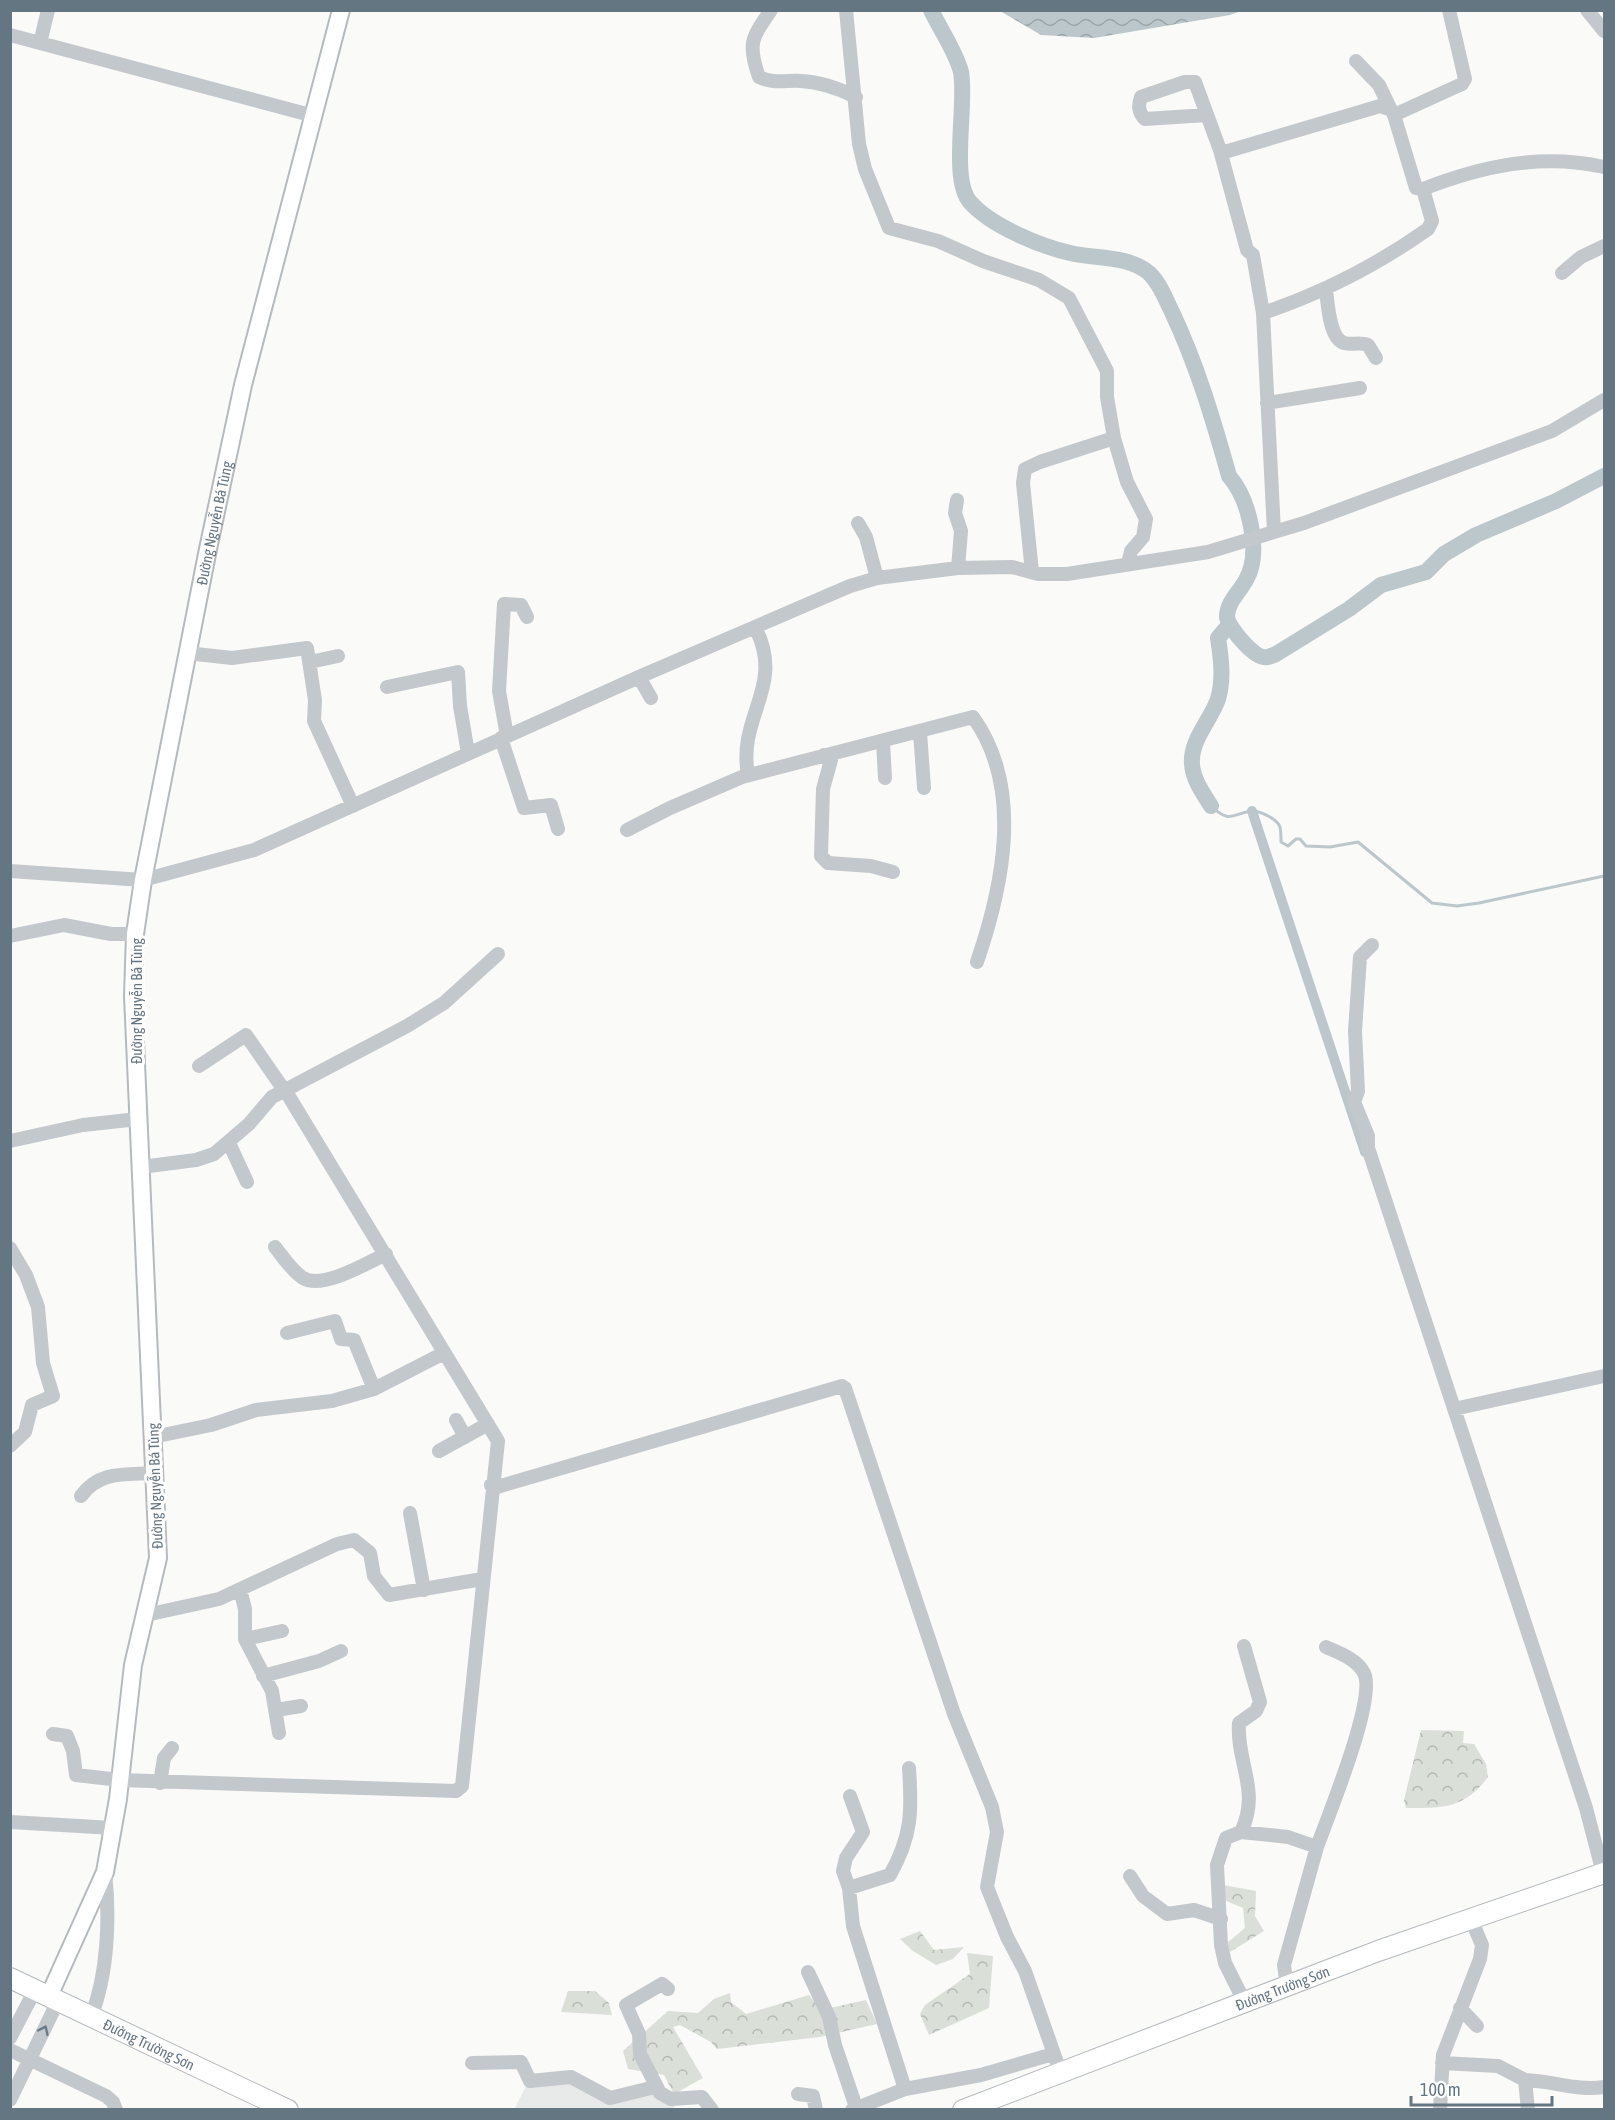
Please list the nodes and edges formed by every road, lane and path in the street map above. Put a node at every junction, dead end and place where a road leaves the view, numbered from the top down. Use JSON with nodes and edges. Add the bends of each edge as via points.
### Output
{"nodes":[{"id":1,"x":48,"y":10,"type":"edge"},
{"id":2,"x":341,"y":10,"type":"edge"},
{"id":3,"x":771,"y":10,"type":"edge"},
{"id":4,"x":846,"y":10,"type":"edge"},
{"id":5,"x":1449,"y":10,"type":"edge"},
{"id":6,"x":1587,"y":10,"type":"edge"},
{"id":7,"x":1605,"y":31,"type":"edge"},
{"id":8,"x":10,"y":35,"type":"edge"},
{"id":9,"x":40,"y":43,"type":"junction"},
{"id":10,"x":1356,"y":61,"type":"dead end"},
{"id":11,"x":856,"y":97,"type":"junction"},
{"id":12,"x":1393,"y":113,"type":"junction"},
{"id":13,"x":1208,"y":115,"type":"junction"},
{"id":14,"x":314,"y":116,"type":"junction"},
{"id":15,"x":1220,"y":150,"type":"junction"},
{"id":16,"x":1605,"y":167,"type":"edge"},
{"id":17,"x":1423,"y":189,"type":"junction"},
{"id":18,"x":1605,"y":246,"type":"edge"},
{"id":19,"x":1562,"y":273,"type":"dead end"},
{"id":20,"x":1326,"y":290,"type":"junction"},
{"id":21,"x":1263,"y":313,"type":"junction"},
{"id":22,"x":1376,"y":358,"type":"dead end"},
{"id":23,"x":1360,"y":388,"type":"dead end"},
{"id":24,"x":1605,"y":400,"type":"edge"},
{"id":25,"x":1267,"y":403,"type":"junction"},
{"id":26,"x":1114,"y":438,"type":"junction"},
{"id":27,"x":957,"y":500,"type":"dead end"},
{"id":28,"x":858,"y":523,"type":"dead end"},
{"id":29,"x":1270,"y":533,"type":"junction"},
{"id":30,"x":1128,"y":564,"type":"junction"},
{"id":31,"x":958,"y":568,"type":"junction"},
{"id":32,"x":1032,"y":572,"type":"junction"},
{"id":33,"x":877,"y":578,"type":"junction"},
{"id":34,"x":527,"y":617,"type":"dead end"},
{"id":35,"x":755,"y":627,"type":"junction"},
{"id":36,"x":189,"y":643,"type":"junction"},
{"id":37,"x":338,"y":656,"type":"dead end"},
{"id":38,"x":309,"y":662,"type":"junction"},
{"id":39,"x":639,"y":677,"type":"junction"},
{"id":40,"x":387,"y":687,"type":"dead end"},
{"id":41,"x":651,"y":698,"type":"dead end"},
{"id":42,"x":920,"y":732,"type":"junction"},
{"id":43,"x":504,"y":737,"type":"junction"},
{"id":44,"x":883,"y":742,"type":"junction"},
{"id":45,"x":468,"y":753,"type":"junction"},
{"id":46,"x":824,"y":755,"type":"junction"},
{"id":47,"x":748,"y":775,"type":"junction"},
{"id":48,"x":885,"y":778,"type":"dead end"},
{"id":49,"x":924,"y":788,"type":"dead end"},
{"id":50,"x":353,"y":806,"type":"junction"},
{"id":51,"x":558,"y":829,"type":"dead end"},
{"id":52,"x":627,"y":830,"type":"dead end"},
{"id":53,"x":10,"y":871,"type":"edge"},
{"id":54,"x":893,"y":872,"type":"dead end"},
{"id":55,"x":143,"y":880,"type":"junction"},
{"id":56,"x":135,"y":934,"type":"junction"},
{"id":57,"x":10,"y":936,"type":"edge"},
{"id":58,"x":1372,"y":945,"type":"dead end"},
{"id":59,"x":498,"y":954,"type":"dead end"},
{"id":60,"x":976,"y":962,"type":"dead end"},
{"id":61,"x":199,"y":1066,"type":"dead end"},
{"id":62,"x":284,"y":1090,"type":"junction"},
{"id":63,"x":138,"y":1119,"type":"junction"},
{"id":64,"x":10,"y":1141,"type":"edge"},
{"id":65,"x":229,"y":1143,"type":"junction"},
{"id":66,"x":141,"y":1167,"type":"junction"},
{"id":67,"x":246,"y":1182,"type":"dead end"},
{"id":68,"x":275,"y":1247,"type":"dead end"},
{"id":69,"x":10,"y":1248,"type":"edge"},
{"id":70,"x":386,"y":1254,"type":"junction"},
{"id":71,"x":287,"y":1333,"type":"dead end"},
{"id":72,"x":444,"y":1353,"type":"junction"},
{"id":73,"x":1605,"y":1376,"type":"edge"},
{"id":74,"x":374,"y":1389,"type":"junction"},
{"id":75,"x":1454,"y":1409,"type":"junction"},
{"id":76,"x":456,"y":1420,"type":"dead end"},
{"id":77,"x":488,"y":1424,"type":"junction"},
{"id":78,"x":153,"y":1437,"type":"junction"},
{"id":79,"x":465,"y":1437,"type":"junction"},
{"id":80,"x":10,"y":1446,"type":"edge"},
{"id":81,"x":439,"y":1451,"type":"dead end"},
{"id":82,"x":155,"y":1473,"type":"junction"},
{"id":83,"x":491,"y":1485,"type":"junction"},
{"id":84,"x":81,"y":1496,"type":"dead end"},
{"id":85,"x":410,"y":1513,"type":"dead end"},
{"id":86,"x":482,"y":1579,"type":"junction"},
{"id":87,"x":240,"y":1589,"type":"junction"},
{"id":88,"x":424,"y":1590,"type":"junction"},
{"id":89,"x":146,"y":1614,"type":"junction"},
{"id":90,"x":282,"y":1631,"type":"dead end"},
{"id":91,"x":245,"y":1639,"type":"junction"},
{"id":92,"x":1244,"y":1646,"type":"dead end"},
{"id":93,"x":1326,"y":1647,"type":"dead end"},
{"id":94,"x":341,"y":1651,"type":"dead end"},
{"id":95,"x":263,"y":1676,"type":"junction"},
{"id":96,"x":301,"y":1706,"type":"dead end"},
{"id":97,"x":276,"y":1710,"type":"junction"},
{"id":98,"x":279,"y":1733,"type":"dead end"},
{"id":99,"x":53,"y":1734,"type":"dead end"},
{"id":100,"x":172,"y":1748,"type":"dead end"},
{"id":101,"x":909,"y":1768,"type":"dead end"},
{"id":102,"x":120,"y":1780,"type":"junction"},
{"id":103,"x":160,"y":1783,"type":"junction"},
{"id":104,"x":850,"y":1796,"type":"dead end"},
{"id":105,"x":10,"y":1822,"type":"edge"},
{"id":106,"x":113,"y":1827,"type":"junction"},
{"id":107,"x":1241,"y":1832,"type":"junction"},
{"id":108,"x":1317,"y":1847,"type":"junction"},
{"id":109,"x":105,"y":1872,"type":"junction"},
{"id":110,"x":1604,"y":1873,"type":"edge"},
{"id":111,"x":1130,"y":1876,"type":"dead end"},
{"id":112,"x":849,"y":1888,"type":"junction"},
{"id":113,"x":1221,"y":1919,"type":"junction"},
{"id":114,"x":1471,"y":1919,"type":"junction"},
{"id":115,"x":808,"y":1972,"type":"dead end"},
{"id":116,"x":10,"y":1977,"type":"edge"},
{"id":117,"x":1287,"y":1986,"type":"junction"},
{"id":118,"x":668,"y":1989,"type":"dead end"},
{"id":119,"x":47,"y":1996,"type":"junction"},
{"id":120,"x":1244,"y":2001,"type":"junction"},
{"id":121,"x":1460,"y":2008,"type":"junction"},
{"id":122,"x":91,"y":2016,"type":"junction"},
{"id":123,"x":1477,"y":2026,"type":"dead end"},
{"id":124,"x":10,"y":2038,"type":"edge"},
{"id":125,"x":10,"y":2050,"type":"edge"},
{"id":126,"x":1053,"y":2054,"type":"junction"},
{"id":127,"x":30,"y":2059,"type":"junction"},
{"id":128,"x":472,"y":2063,"type":"dead end"},
{"id":129,"x":1442,"y":2063,"type":"junction"},
{"id":130,"x":1061,"y":2074,"type":"junction"},
{"id":131,"x":1525,"y":2080,"type":"junction"},
{"id":132,"x":655,"y":2087,"type":"junction"},
{"id":133,"x":1605,"y":2087,"type":"edge"},
{"id":134,"x":905,"y":2089,"type":"junction"},
{"id":135,"x":800,"y":2090,"type":"dead end"},
{"id":136,"x":10,"y":2100,"type":"edge"},
{"id":137,"x":814,"y":2103,"type":"edge"},
{"id":138,"x":854,"y":2108,"type":"edge"},
{"id":139,"x":116,"y":2109,"type":"edge"},
{"id":140,"x":288,"y":2109,"type":"edge"},
{"id":141,"x":712,"y":2109,"type":"edge"},
{"id":142,"x":963,"y":2109,"type":"edge"},
{"id":143,"x":1440,"y":2109,"type":"edge"},
{"id":144,"x":1528,"y":2109,"type":"edge"}],
"edges":[{"from":1,"to":9,"type":"street"},
{"from":2,"to":14,"type":"main road","name":"Đường Nguyễn Bá Tùng"},
{"from":3,"to":11,"type":"street","via":[[753,36],[750,50],[759,76],[769,82],[821,84]]},
{"from":4,"to":11,"type":"street"},
{"from":5,"to":12,"type":"street","via":[[1465,79],[1462,84]]},
{"from":6,"to":7,"type":"street"},
{"from":8,"to":9,"type":"street"},
{"from":9,"to":14,"type":"street"},
{"from":10,"to":12,"type":"street","via":[[1378,85]]},
{"from":11,"to":26,"type":"street","via":[[865,169],[889,228],[938,241],[1039,280],[1069,298],[1107,371]]},
{"from":12,"to":15,"type":"street","via":[[1380,106],[1228,151]]},
{"from":12,"to":17,"type":"street","via":[[1416,188]]},
{"from":13,"to":13,"type":"street","via":[[1195,82],[1141,97],[1138,106],[1145,119]]},
{"from":13,"to":15,"type":"street"},
{"from":14,"to":36,"type":"main road","name":"Đường Nguyễn Bá Tùng","via":[[243,385]]},
{"from":15,"to":21,"type":"street","via":[[1247,250],[1252,255]]},
{"from":16,"to":17,"type":"street","via":[[1533,160],[1468,171]]},
{"from":17,"to":20,"type":"street","via":[[1432,221],[1428,229]]},
{"from":18,"to":19,"type":"street","via":[[1581,257]]},
{"from":20,"to":21,"type":"street"},
{"from":20,"to":22,"type":"street","via":[[1338,339],[1368,345]]},
{"from":21,"to":25,"type":"street"},
{"from":23,"to":25,"type":"street"},
{"from":24,"to":29,"type":"street","via":[[1552,431]]},
{"from":25,"to":29,"type":"street"},
{"from":26,"to":30,"type":"street","via":[[1125,476],[1146,519],[1143,537],[1131,551]]},
{"from":26,"to":32,"type":"street","via":[[1025,470]]},
{"from":27,"to":31,"type":"street","via":[[955,513],[961,531]]},
{"from":28,"to":33,"type":"street"},
{"from":29,"to":30,"type":"street","via":[[1208,552]]},
{"from":30,"to":32,"type":"street","via":[[1067,574]]},
{"from":31,"to":32,"type":"street","via":[[1012,567]]},
{"from":31,"to":33,"type":"street"},
{"from":33,"to":35,"type":"street","via":[[850,585]]},
{"from":34,"to":43,"type":"street","via":[[521,605],[504,604],[499,691]]},
{"from":35,"to":39,"type":"street"},
{"from":35,"to":47,"type":"street","via":[[763,643],[767,672],[746,739]]},
{"from":36,"to":38,"type":"street","via":[[232,658],[307,648]]},
{"from":36,"to":55,"type":"main road","name":"Đường Nguyễn Bá Tùng"},
{"from":37,"to":38,"type":"street"},
{"from":38,"to":50,"type":"street","via":[[314,721]]},
{"from":39,"to":41,"type":"street"},
{"from":39,"to":43,"type":"street"},
{"from":40,"to":45,"type":"street","via":[[458,672]]},
{"from":42,"to":44,"type":"street"},
{"from":42,"to":49,"type":"street"},
{"from":42,"to":60,"type":"street","via":[[973,717],[985,733],[998,765],[1004,841],[996,902]]},
{"from":43,"to":45,"type":"street"},
{"from":43,"to":51,"type":"street","via":[[524,808],[551,805]]},
{"from":44,"to":46,"type":"street"},
{"from":44,"to":48,"type":"street"},
{"from":45,"to":50,"type":"street"},
{"from":46,"to":47,"type":"street"},
{"from":46,"to":54,"type":"street","via":[[831,759],[823,789],[821,856],[828,863]]},
{"from":47,"to":52,"type":"street"},
{"from":50,"to":55,"type":"street","via":[[254,850]]},
{"from":53,"to":55,"type":"street"},
{"from":55,"to":56,"type":"main road","name":"Đường Nguyễn Bá Tùng"},
{"from":56,"to":57,"type":"street","via":[[111,934],[64,925]]},
{"from":56,"to":63,"type":"main road","name":"Đường Nguyễn Bá Tùng","via":[[133,996]]},
{"from":58,"to":75,"type":"street","via":[[1360,957],[1355,1031],[1358,1091],[1354,1102]]},
{"from":59,"to":62,"type":"street","via":[[444,1003]]},
{"from":61,"to":62,"type":"street","via":[[246,1035]]},
{"from":62,"to":65,"type":"street","via":[[272,1097]]},
{"from":62,"to":70,"type":"street"},
{"from":63,"to":64,"type":"street","via":[[83,1125]]},
{"from":63,"to":66,"type":"main road","name":"Đường Nguyễn Bá Tùng"},
{"from":65,"to":66,"type":"street","via":[[196,1160]]},
{"from":65,"to":67,"type":"street"},
{"from":66,"to":78,"type":"main road","name":"Đường Nguyễn Bá Tùng"},
{"from":68,"to":70,"type":"street","via":[[298,1274],[314,1281],[329,1280]]},
{"from":69,"to":80,"type":"street","via":[[38,1307],[43,1363],[53,1396],[32,1405],[25,1432]]},
{"from":70,"to":72,"type":"street"},
{"from":71,"to":74,"type":"street","via":[[335,1321],[341,1339],[354,1340]]},
{"from":72,"to":74,"type":"street"},
{"from":72,"to":77,"type":"street"},
{"from":73,"to":75,"type":"street"},
{"from":74,"to":78,"type":"street","via":[[323,1403],[256,1410],[211,1425]]},
{"from":75,"to":110,"type":"street"},
{"from":76,"to":79,"type":"street"},
{"from":77,"to":79,"type":"street"},
{"from":77,"to":83,"type":"street","via":[[498,1441]]},
{"from":78,"to":82,"type":"main road","name":"Đường Nguyễn Bá Tùng"},
{"from":79,"to":81,"type":"street"},
{"from":82,"to":84,"type":"street","via":[[102,1478],[90,1484]]},
{"from":82,"to":89,"type":"main road","name":"Đường Nguyễn Bá Tùng","via":[[158,1558]]},
{"from":83,"to":86,"type":"street"},
{"from":83,"to":126,"type":"street","via":[[497,1487],[845,1388],[954,1714],[992,1807],[997,1832],[987,1887],[1025,1971]]},
{"from":85,"to":88,"type":"street"},
{"from":86,"to":88,"type":"street"},
{"from":86,"to":103,"type":"street","via":[[460,1790]]},
{"from":87,"to":88,"type":"street","via":[[337,1544],[354,1540],[370,1553],[374,1576],[389,1595]]},
{"from":87,"to":89,"type":"street","via":[[207,1603]]},
{"from":87,"to":91,"type":"street"},
{"from":89,"to":102,"type":"main road","name":"Đường Nguyễn Bá Tùng","via":[[127,1704]]},
{"from":90,"to":91,"type":"street"},
{"from":91,"to":95,"type":"street"},
{"from":92,"to":107,"type":"street","via":[[1260,1702],[1256,1711],[1239,1723],[1239,1746],[1250,1788]]},
{"from":93,"to":108,"type":"street","via":[[1358,1666],[1367,1690]]},
{"from":94,"to":95,"type":"street"},
{"from":95,"to":97,"type":"street","via":[[272,1691]]},
{"from":96,"to":97,"type":"street"},
{"from":97,"to":98,"type":"street"},
{"from":99,"to":102,"type":"street","via":[[67,1736],[76,1775]]},
{"from":100,"to":103,"type":"street","via":[[164,1758]]},
{"from":101,"to":112,"type":"street","via":[[909,1832],[902,1854],[890,1875]]},
{"from":102,"to":103,"type":"street"},
{"from":102,"to":106,"type":"main road","name":"Đường Nguyễn Bá Tùng"},
{"from":104,"to":112,"type":"street","via":[[863,1832],[844,1863]]},
{"from":105,"to":106,"type":"street"},
{"from":106,"to":109,"type":"main road","name":"Đường Nguyễn Bá Tùng"},
{"from":107,"to":108,"type":"street","via":[[1288,1837]]},
{"from":107,"to":113,"type":"street","via":[[1228,1836],[1217,1859]]},
{"from":108,"to":117,"type":"street","via":[[1284,1965]]},
{"from":109,"to":119,"type":"main road","name":"Đường Nguyễn Bá Tùng"},
{"from":109,"to":122,"type":"street","via":[[103,1964]]},
{"from":110,"to":114,"type":"highway","name":"Đường Trường Sơn"},
{"from":111,"to":113,"type":"street","via":[[1143,1896],[1167,1914],[1194,1911]]},
{"from":112,"to":134,"type":"street","via":[[853,1926]]},
{"from":113,"to":120,"type":"street","via":[[1225,1963]]},
{"from":114,"to":117,"type":"highway","name":"Đường Trường Sơn"},
{"from":114,"to":121,"type":"street","via":[[1482,1945],[1477,1974]]},
{"from":115,"to":138,"type":"street","via":[[829,2018]]},
{"from":116,"to":119,"type":"highway","name":"Đường Trường Sơn"},
{"from":117,"to":120,"type":"highway","name":"Đường Trường Sơn"},
{"from":118,"to":132,"type":"street","via":[[662,1984],[626,2005],[639,2034],[640,2054]]},
{"from":119,"to":122,"type":"highway","name":"Đường Trường Sơn"},
{"from":119,"to":124,"type":"street"},
{"from":127,"to":119,"type":"street","one_way":true},
{"from":120,"to":130,"type":"highway","name":"Đường Trường Sơn"},
{"from":121,"to":123,"type":"street"},
{"from":121,"to":129,"type":"street"},
{"from":122,"to":140,"type":"highway","name":"Đường Trường Sơn"},
{"from":125,"to":127,"type":"street"},
{"from":126,"to":130,"type":"street"},
{"from":126,"to":134,"type":"street","via":[[981,2075]]},
{"from":127,"to":136,"type":"street"},
{"from":127,"to":139,"type":"street","via":[[106,2096]]},
{"from":128,"to":132,"type":"street","via":[[521,2062],[530,2081],[571,2077],[610,2098]]},
{"from":129,"to":131,"type":"street","via":[[1498,2066]]},
{"from":129,"to":143,"type":"street"},
{"from":130,"to":142,"type":"highway","name":"Đường Trường Sơn"},
{"from":131,"to":133,"type":"street","via":[[1585,2090]]},
{"from":131,"to":144,"type":"street"},
{"from":132,"to":141,"type":"street","via":[[671,2099],[702,2097]]},
{"from":134,"to":138,"type":"street"},
{"from":135,"to":137,"type":"street","via":[[811,2088]]}]}
